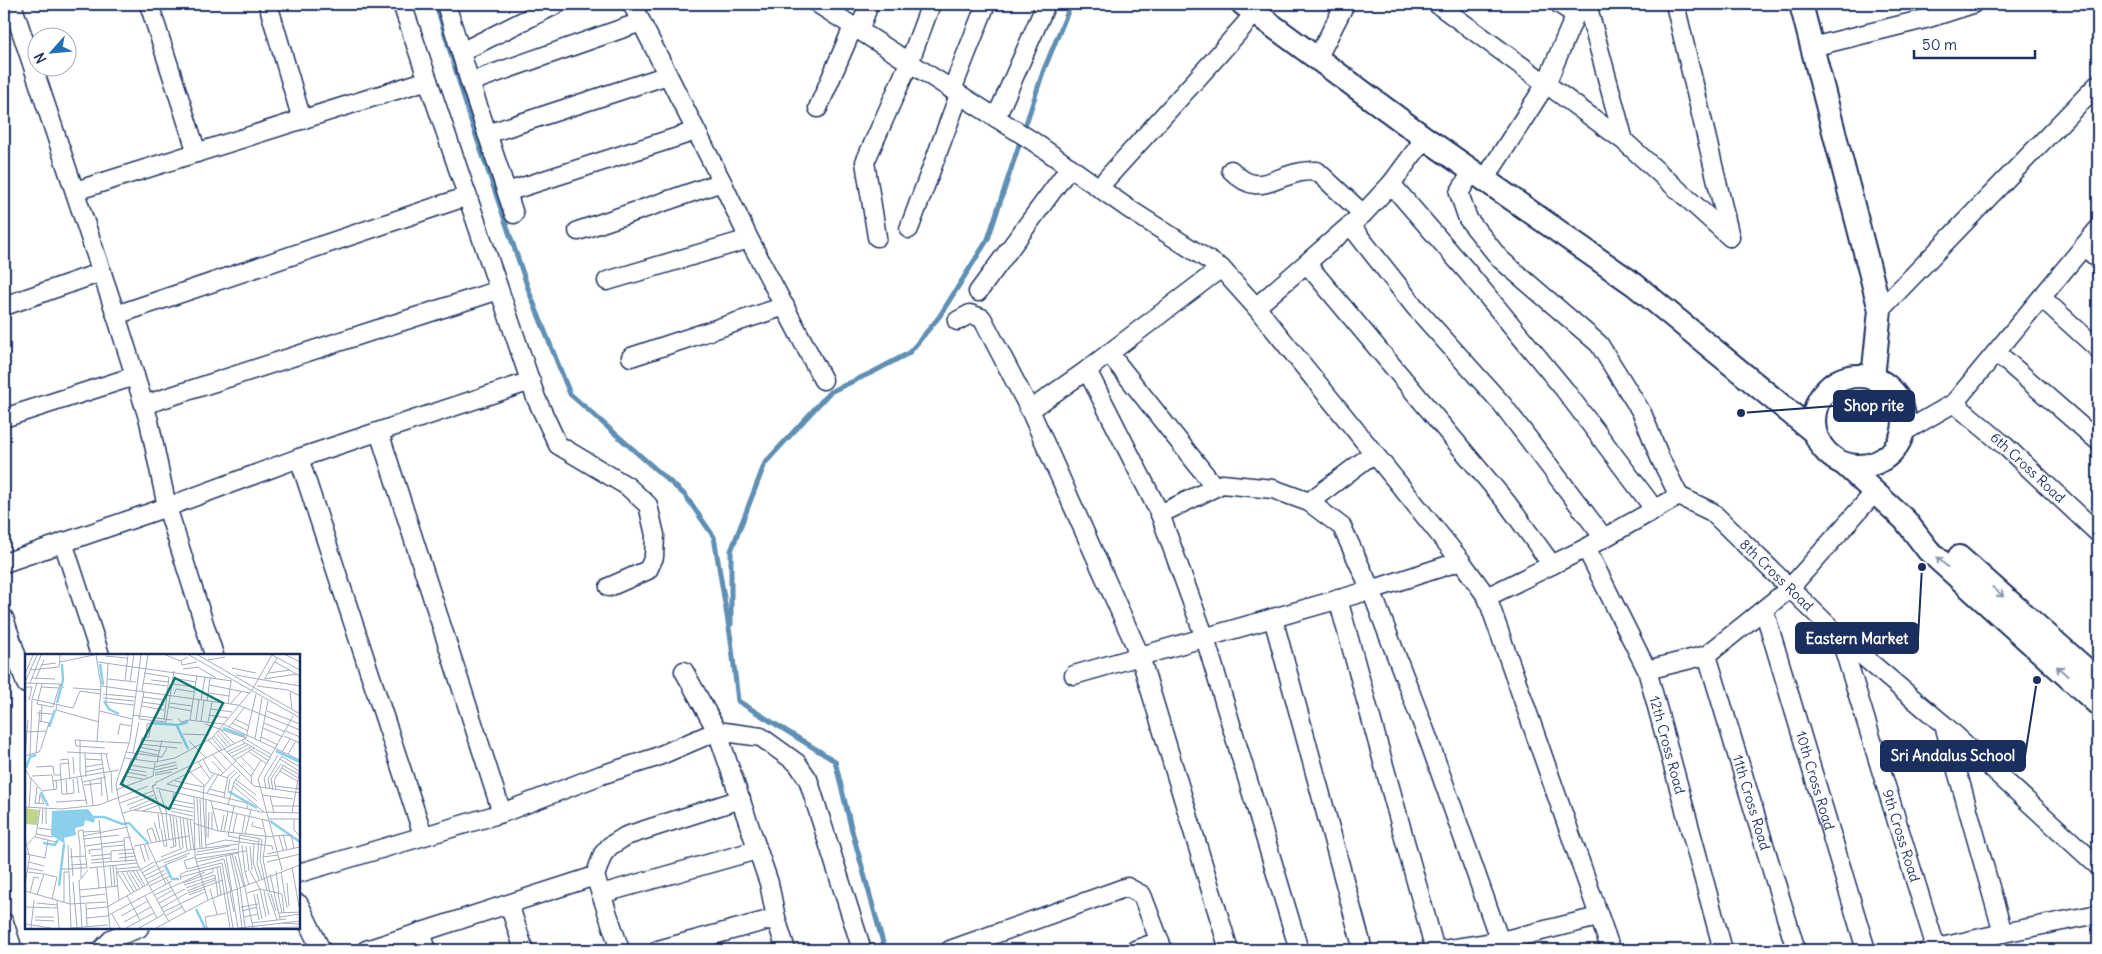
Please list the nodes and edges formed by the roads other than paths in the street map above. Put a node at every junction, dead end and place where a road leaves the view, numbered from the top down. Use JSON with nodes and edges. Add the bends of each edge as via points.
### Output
{"nodes":[{"id":1,"x":12,"y":4,"type":"edge"},
{"id":2,"x":149,"y":4,"type":"edge"},
{"id":3,"x":268,"y":4,"type":"edge"},
{"id":4,"x":402,"y":4,"type":"edge"},
{"id":5,"x":446,"y":4,"type":"edge"},
{"id":6,"x":558,"y":4,"type":"edge"},
{"id":7,"x":632,"y":4,"type":"edge"},
{"id":8,"x":818,"y":4,"type":"edge"},
{"id":9,"x":869,"y":4,"type":"edge"},
{"id":10,"x":931,"y":4,"type":"edge"},
{"id":11,"x":986,"y":4,"type":"edge"},
{"id":12,"x":1046,"y":4,"type":"edge"},
{"id":13,"x":1345,"y":4,"type":"edge"},
{"id":14,"x":1437,"y":4,"type":"edge"},
{"id":15,"x":1559,"y":4,"type":"edge"},
{"id":16,"x":1675,"y":4,"type":"edge"},
{"id":17,"x":1801,"y":4,"type":"edge"},
{"id":18,"x":1973,"y":4,"type":"edge"},
{"id":19,"x":1249,"y":8,"type":"edge"},
{"id":20,"x":1581,"y":8,"type":"edge"},
{"id":21,"x":1927,"y":11,"type":"edge"},
{"id":22,"x":641,"y":22,"type":"junction"},
{"id":23,"x":856,"y":29,"type":"junction"},
{"id":24,"x":1812,"y":46,"type":"junction"},
{"id":25,"x":460,"y":52,"type":"junction"},
{"id":26,"x":1317,"y":59,"type":"junction"},
{"id":27,"x":908,"y":63,"type":"junction"},
{"id":28,"x":668,"y":75,"type":"junction"},
{"id":29,"x":428,"y":80,"type":"junction"},
{"id":30,"x":470,"y":82,"type":"junction"},
{"id":31,"x":1546,"y":84,"type":"junction"},
{"id":32,"x":2098,"y":84,"type":"edge"},
{"id":33,"x":955,"y":92,"type":"junction"},
{"id":34,"x":818,"y":108,"type":"dead end"},
{"id":35,"x":302,"y":120,"type":"junction"},
{"id":36,"x":1000,"y":121,"type":"junction"},
{"id":37,"x":696,"y":132,"type":"junction"},
{"id":38,"x":487,"y":134,"type":"junction"},
{"id":39,"x":1425,"y":138,"type":"junction"},
{"id":40,"x":1624,"y":141,"type":"junction"},
{"id":41,"x":197,"y":153,"type":"junction"},
{"id":42,"x":1070,"y":167,"type":"junction"},
{"id":43,"x":1231,"y":170,"type":"dead end"},
{"id":44,"x":1479,"y":174,"type":"junction"},
{"id":45,"x":722,"y":182,"type":"junction"},
{"id":46,"x":1391,"y":184,"type":"junction"},
{"id":47,"x":1099,"y":187,"type":"junction"},
{"id":48,"x":75,"y":191,"type":"junction"},
{"id":49,"x":507,"y":192,"type":"junction"},
{"id":50,"x":468,"y":196,"type":"junction"},
{"id":51,"x":514,"y":214,"type":"dead end"},
{"id":52,"x":1357,"y":220,"type":"junction"},
{"id":53,"x":908,"y":229,"type":"dead end"},
{"id":54,"x":2098,"y":229,"type":"edge"},
{"id":55,"x":578,"y":231,"type":"dead end"},
{"id":56,"x":877,"y":237,"type":"dead end"},
{"id":57,"x":749,"y":239,"type":"junction"},
{"id":58,"x":2084,"y":246,"type":"junction"},
{"id":59,"x":2098,"y":259,"type":"edge"},
{"id":60,"x":1307,"y":264,"type":"junction"},
{"id":61,"x":1221,"y":268,"type":"junction"},
{"id":62,"x":102,"y":272,"type":"junction"},
{"id":63,"x":608,"y":282,"type":"dead end"},
{"id":64,"x":499,"y":290,"type":"junction"},
{"id":65,"x":978,"y":292,"type":"dead end"},
{"id":66,"x":2042,"y":298,"type":"junction"},
{"id":67,"x":4,"y":306,"type":"edge"},
{"id":68,"x":785,"y":306,"type":"junction"},
{"id":69,"x":1256,"y":307,"type":"junction"},
{"id":70,"x":1880,"y":310,"type":"junction"},
{"id":71,"x":116,"y":315,"type":"junction"},
{"id":72,"x":956,"y":321,"type":"dead end"},
{"id":73,"x":2098,"y":349,"type":"edge"},
{"id":74,"x":1997,"y":352,"type":"junction"},
{"id":75,"x":1109,"y":353,"type":"junction"},
{"id":76,"x":631,"y":357,"type":"dead end"},
{"id":77,"x":1087,"y":370,"type":"junction"},
{"id":78,"x":135,"y":376,"type":"junction"},
{"id":79,"x":1873,"y":378,"type":"junction"},
{"id":80,"x":823,"y":380,"type":"dead end"},
{"id":81,"x":530,"y":381,"type":"junction"},
{"id":82,"x":1954,"y":403,"type":"junction"},
{"id":83,"x":144,"y":405,"type":"junction"},
{"id":84,"x":1030,"y":410,"type":"junction"},
{"id":85,"x":4,"y":418,"type":"edge"},
{"id":86,"x":379,"y":432,"type":"junction"},
{"id":87,"x":1815,"y":433,"type":"junction"},
{"id":88,"x":1902,"y":433,"type":"junction"},
{"id":89,"x":2098,"y":441,"type":"edge"},
{"id":90,"x":1374,"y":453,"type":"junction"},
{"id":91,"x":299,"y":458,"type":"junction"},
{"id":92,"x":1844,"y":464,"type":"junction"},
{"id":93,"x":1215,"y":487,"type":"junction"},
{"id":94,"x":1875,"y":492,"type":"junction"},
{"id":95,"x":1679,"y":496,"type":"junction"},
{"id":96,"x":1309,"y":502,"type":"junction"},
{"id":97,"x":167,"y":507,"type":"junction"},
{"id":98,"x":1655,"y":510,"type":"junction"},
{"id":99,"x":1160,"y":514,"type":"junction"},
{"id":100,"x":1904,"y":520,"type":"junction"},
{"id":101,"x":2098,"y":533,"type":"edge"},
{"id":102,"x":1604,"y":538,"type":"junction"},
{"id":103,"x":63,"y":542,"type":"junction"},
{"id":104,"x":1586,"y":548,"type":"junction"},
{"id":105,"x":1461,"y":561,"type":"junction"},
{"id":106,"x":4,"y":563,"type":"edge"},
{"id":107,"x":1552,"y":565,"type":"junction"},
{"id":108,"x":609,"y":587,"type":"dead end"},
{"id":109,"x":1789,"y":589,"type":"junction"},
{"id":110,"x":1371,"y":590,"type":"junction"},
{"id":111,"x":1487,"y":597,"type":"junction"},
{"id":112,"x":1338,"y":600,"type":"junction"},
{"id":113,"x":1764,"y":610,"type":"junction"},
{"id":114,"x":4,"y":618,"type":"edge"},
{"id":115,"x":1273,"y":618,"type":"junction"},
{"id":116,"x":1839,"y":636,"type":"junction"},
{"id":117,"x":1206,"y":638,"type":"junction"},
{"id":118,"x":100,"y":654,"type":"edge"},
{"id":119,"x":214,"y":654,"type":"edge"},
{"id":120,"x":1706,"y":655,"type":"junction"},
{"id":121,"x":1140,"y":656,"type":"junction"},
{"id":122,"x":1647,"y":670,"type":"junction"},
{"id":123,"x":684,"y":671,"type":"dead end"},
{"id":124,"x":1074,"y":674,"type":"dead end"},
{"id":125,"x":2098,"y":680,"type":"edge"},
{"id":126,"x":25,"y":681,"type":"edge"},
{"id":127,"x":2098,"y":704,"type":"edge"},
{"id":128,"x":1944,"y":724,"type":"junction"},
{"id":129,"x":717,"y":731,"type":"junction"},
{"id":130,"x":741,"y":799,"type":"junction"},
{"id":131,"x":502,"y":812,"type":"junction"},
{"id":132,"x":423,"y":835,"type":"junction"},
{"id":133,"x":757,"y":850,"type":"junction"},
{"id":134,"x":2098,"y":866,"type":"edge"},
{"id":135,"x":300,"y":873,"type":"edge"},
{"id":136,"x":595,"y":876,"type":"junction"},
{"id":137,"x":601,"y":894,"type":"junction"},
{"id":138,"x":509,"y":904,"type":"junction"},
{"id":139,"x":300,"y":906,"type":"edge"},
{"id":140,"x":2098,"y":914,"type":"edge"},
{"id":141,"x":1598,"y":917,"type":"junction"},
{"id":142,"x":776,"y":918,"type":"junction"},
{"id":143,"x":4,"y":922,"type":"edge"},
{"id":144,"x":136,"y":929,"type":"edge"},
{"id":145,"x":421,"y":932,"type":"junction"},
{"id":146,"x":2003,"y":932,"type":"junction"},
{"id":147,"x":110,"y":941,"type":"edge"},
{"id":148,"x":1161,"y":946,"type":"edge"},
{"id":149,"x":1502,"y":946,"type":"edge"},
{"id":150,"x":1932,"y":949,"type":"edge"},
{"id":151,"x":13,"y":950,"type":"edge"},
{"id":152,"x":321,"y":950,"type":"edge"},
{"id":153,"x":366,"y":950,"type":"edge"},
{"id":154,"x":427,"y":950,"type":"edge"},
{"id":155,"x":524,"y":950,"type":"edge"},
{"id":156,"x":620,"y":950,"type":"edge"},
{"id":157,"x":658,"y":950,"type":"edge"},
{"id":158,"x":786,"y":950,"type":"edge"},
{"id":159,"x":862,"y":950,"type":"edge"},
{"id":160,"x":950,"y":950,"type":"edge"},
{"id":161,"x":1135,"y":950,"type":"edge"},
{"id":162,"x":1229,"y":950,"type":"edge"},
{"id":163,"x":1299,"y":950,"type":"edge"},
{"id":164,"x":1363,"y":950,"type":"edge"},
{"id":165,"x":1435,"y":950,"type":"edge"},
{"id":166,"x":1443,"y":950,"type":"edge"},
{"id":167,"x":1611,"y":950,"type":"edge"},
{"id":168,"x":1723,"y":950,"type":"edge"},
{"id":169,"x":1796,"y":950,"type":"edge"},
{"id":170,"x":1866,"y":950,"type":"edge"}],
"edges":[{"from":1,"to":48,"type":"street"},
{"from":2,"to":41,"type":"street"},
{"from":3,"to":35,"type":"street"},
{"from":4,"to":29,"type":"street"},
{"from":5,"to":25,"type":"street"},
{"from":6,"to":25,"type":"street"},
{"from":7,"to":22,"type":"street"},
{"from":8,"to":23,"type":"street"},
{"from":9,"to":23,"type":"street"},
{"from":10,"to":27,"type":"street"},
{"from":11,"to":33,"type":"street"},
{"from":12,"to":36,"type":"street"},
{"from":13,"to":26,"type":"street"},
{"from":14,"to":31,"type":"street"},
{"from":15,"to":20,"type":"street"},
{"from":16,"to":40,"type":"street","via":[[1730,237]]},
{"from":17,"to":24,"type":"street"},
{"from":18,"to":21,"type":"street"},
{"from":19,"to":26,"type":"street"},
{"from":19,"to":47,"type":"street","via":[[1213,61]]},
{"from":20,"to":31,"type":"street"},
{"from":20,"to":40,"type":"street"},
{"from":21,"to":24,"type":"street"},
{"from":22,"to":28,"type":"street"},
{"from":22,"to":30,"type":"street"},
{"from":23,"to":27,"type":"street"},
{"from":23,"to":34,"type":"street"},
{"from":24,"to":70,"type":"street"},
{"from":25,"to":30,"type":"street"},
{"from":26,"to":39,"type":"street"},
{"from":27,"to":33,"type":"street"},
{"from":27,"to":56,"type":"street","via":[[865,162]]},
{"from":28,"to":37,"type":"street"},
{"from":28,"to":38,"type":"street"},
{"from":29,"to":35,"type":"street"},
{"from":29,"to":50,"type":"street"},
{"from":30,"to":38,"type":"street"},
{"from":31,"to":40,"type":"street"},
{"from":31,"to":44,"type":"street"},
{"from":32,"to":70,"type":"street"},
{"from":33,"to":36,"type":"street"},
{"from":33,"to":53,"type":"street"},
{"from":35,"to":41,"type":"street"},
{"from":36,"to":42,"type":"street"},
{"from":37,"to":45,"type":"street"},
{"from":37,"to":49,"type":"street"},
{"from":38,"to":49,"type":"street"},
{"from":39,"to":44,"type":"street"},
{"from":39,"to":46,"type":"street"},
{"from":41,"to":48,"type":"street"},
{"from":42,"to":47,"type":"street"},
{"from":42,"to":65,"type":"street"},
{"from":43,"to":52,"type":"street","via":[[1240,180],[1256,186],[1297,173],[1317,171]]},
{"from":44,"to":87,"type":"street","via":[[1653,299]]},
{"from":44,"to":95,"type":"street","via":[[1458,193],[1468,219],[1500,259],[1599,344],[1642,413]]},
{"from":45,"to":55,"type":"street"},
{"from":45,"to":57,"type":"street"},
{"from":46,"to":52,"type":"street"},
{"from":46,"to":98,"type":"street","via":[[1564,389]]},
{"from":47,"to":61,"type":"street"},
{"from":48,"to":62,"type":"street"},
{"from":49,"to":51,"type":"street"},
{"from":50,"to":64,"type":"street"},
{"from":50,"to":71,"type":"street"},
{"from":52,"to":60,"type":"street"},
{"from":52,"to":102,"type":"street","via":[[1415,307],[1502,404]]},
{"from":54,"to":58,"type":"street"},
{"from":57,"to":63,"type":"street"},
{"from":57,"to":68,"type":"street"},
{"from":58,"to":59,"type":"street"},
{"from":58,"to":66,"type":"street"},
{"from":60,"to":69,"type":"street"},
{"from":60,"to":107,"type":"street","via":[[1507,503]]},
{"from":61,"to":69,"type":"street"},
{"from":61,"to":75,"type":"street"},
{"from":62,"to":67,"type":"street"},
{"from":62,"to":71,"type":"street"},
{"from":64,"to":81,"type":"street"},
{"from":64,"to":83,"type":"street"},
{"from":66,"to":73,"type":"street"},
{"from":66,"to":74,"type":"street"},
{"from":68,"to":76,"type":"street"},
{"from":68,"to":80,"type":"street"},
{"from":69,"to":90,"type":"street"},
{"from":70,"to":79,"type":"street"},
{"from":71,"to":78,"type":"street"},
{"from":72,"to":84,"type":"street","via":[[970,314],[982,318]]},
{"from":74,"to":82,"type":"street"},
{"from":74,"to":89,"type":"street"},
{"from":75,"to":77,"type":"street"},
{"from":75,"to":93,"type":"street"},
{"from":77,"to":84,"type":"street"},
{"from":77,"to":99,"type":"street"},
{"from":78,"to":83,"type":"street"},
{"from":78,"to":85,"type":"street"},
{"from":79,"to":87,"type":"street","via":[[1846,377],[1824,392],[1815,411]]},
{"from":79,"to":88,"type":"street","via":[[1885,384],[1898,400],[1904,419]]},
{"from":81,"to":86,"type":"street"},
{"from":81,"to":108,"type":"street","via":[[558,445],[627,486],[648,504],[655,535],[654,557],[648,570]]},
{"from":82,"to":88,"type":"street"},
{"from":82,"to":101,"type":"street","name":"6th Cross Road","via":[[2004,444]]},
{"from":83,"to":97,"type":"street"},
{"from":84,"to":121,"type":"street"},
{"from":86,"to":91,"type":"street"},
{"from":86,"to":131,"type":"street"},
{"from":87,"to":92,"type":"street","via":[[1821,446]]},
{"from":88,"to":92,"type":"street","via":[[1886,457],[1873,464]]},
{"from":90,"to":96,"type":"street"},
{"from":90,"to":105,"type":"street"},
{"from":91,"to":97,"type":"street"},
{"from":91,"to":132,"type":"street"},
{"from":92,"to":94,"type":"street"},
{"from":93,"to":96,"type":"street","via":[[1222,484],[1273,489]]},
{"from":93,"to":99,"type":"street"},
{"from":94,"to":100,"type":"street"},
{"from":94,"to":109,"type":"street"},
{"from":95,"to":98,"type":"street"},
{"from":95,"to":109,"type":"street","name":"8th Cross Road","via":[[1712,512]]},
{"from":96,"to":110,"type":"street","via":[[1342,527]]},
{"from":97,"to":103,"type":"street"},
{"from":97,"to":119,"type":"street"},
{"from":98,"to":102,"type":"street"},
{"from":99,"to":117,"type":"street"},
{"from":100,"to":125,"type":"street","one_way":true,"via":[[1939,540]]},
{"from":127,"to":100,"type":"street","one_way":true,"via":[[1928,550]]},
{"from":102,"to":104,"type":"street"},
{"from":103,"to":106,"type":"street"},
{"from":103,"to":118,"type":"street"},
{"from":104,"to":107,"type":"street"},
{"from":104,"to":122,"type":"street","name":"12th Cross Road"},
{"from":105,"to":110,"type":"street"},
{"from":105,"to":111,"type":"street"},
{"from":107,"to":111,"type":"street"},
{"from":109,"to":113,"type":"street"},
{"from":109,"to":116,"type":"street","name":"8th Cross Road"},
{"from":110,"to":112,"type":"street"},
{"from":110,"to":149,"type":"street"},
{"from":111,"to":141,"type":"street"},
{"from":112,"to":115,"type":"street"},
{"from":112,"to":165,"type":"street"},
{"from":113,"to":120,"type":"street"},
{"from":113,"to":170,"type":"street","name":"10th Cross Road"},
{"from":114,"to":126,"type":"street"},
{"from":115,"to":117,"type":"street"},
{"from":115,"to":164,"type":"street"},
{"from":116,"to":128,"type":"street","name":"8th Cross Road"},
{"from":116,"to":150,"type":"street","name":"9th Cross Road"},
{"from":117,"to":121,"type":"street"},
{"from":117,"to":163,"type":"street"},
{"from":120,"to":122,"type":"street"},
{"from":120,"to":169,"type":"street","name":"11th Cross Road"},
{"from":121,"to":124,"type":"street"},
{"from":121,"to":162,"type":"street"},
{"from":122,"to":168,"type":"street","name":"12th Cross Road"},
{"from":123,"to":129,"type":"street"},
{"from":128,"to":134,"type":"street","name":"8th Cross Road"},
{"from":128,"to":146,"type":"street"},
{"from":129,"to":130,"type":"street"},
{"from":129,"to":131,"type":"street","via":[[654,758]]},
{"from":129,"to":159,"type":"street","via":[[761,737],[803,771]]},
{"from":130,"to":133,"type":"street"},
{"from":130,"to":136,"type":"street","via":[[626,836],[603,854]]},
{"from":131,"to":132,"type":"street"},
{"from":132,"to":135,"type":"street"},
{"from":133,"to":137,"type":"street"},
{"from":133,"to":142,"type":"street","via":[[770,883]]},
{"from":136,"to":137,"type":"street"},
{"from":136,"to":138,"type":"street"},
{"from":137,"to":156,"type":"street"},
{"from":138,"to":145,"type":"street"},
{"from":138,"to":155,"type":"street"},
{"from":139,"to":152,"type":"street"},
{"from":140,"to":146,"type":"street"},
{"from":141,"to":149,"type":"street"},
{"from":141,"to":167,"type":"street"},
{"from":142,"to":157,"type":"street"},
{"from":142,"to":158,"type":"street"},
{"from":143,"to":151,"type":"street"},
{"from":144,"to":147,"type":"street"},
{"from":145,"to":153,"type":"street"},
{"from":145,"to":154,"type":"street"},
{"from":146,"to":150,"type":"street"},
{"from":148,"to":160,"type":"street","via":[[1142,895],[1127,887]]},
{"from":148,"to":161,"type":"street"},
{"from":149,"to":166,"type":"street"}]}
